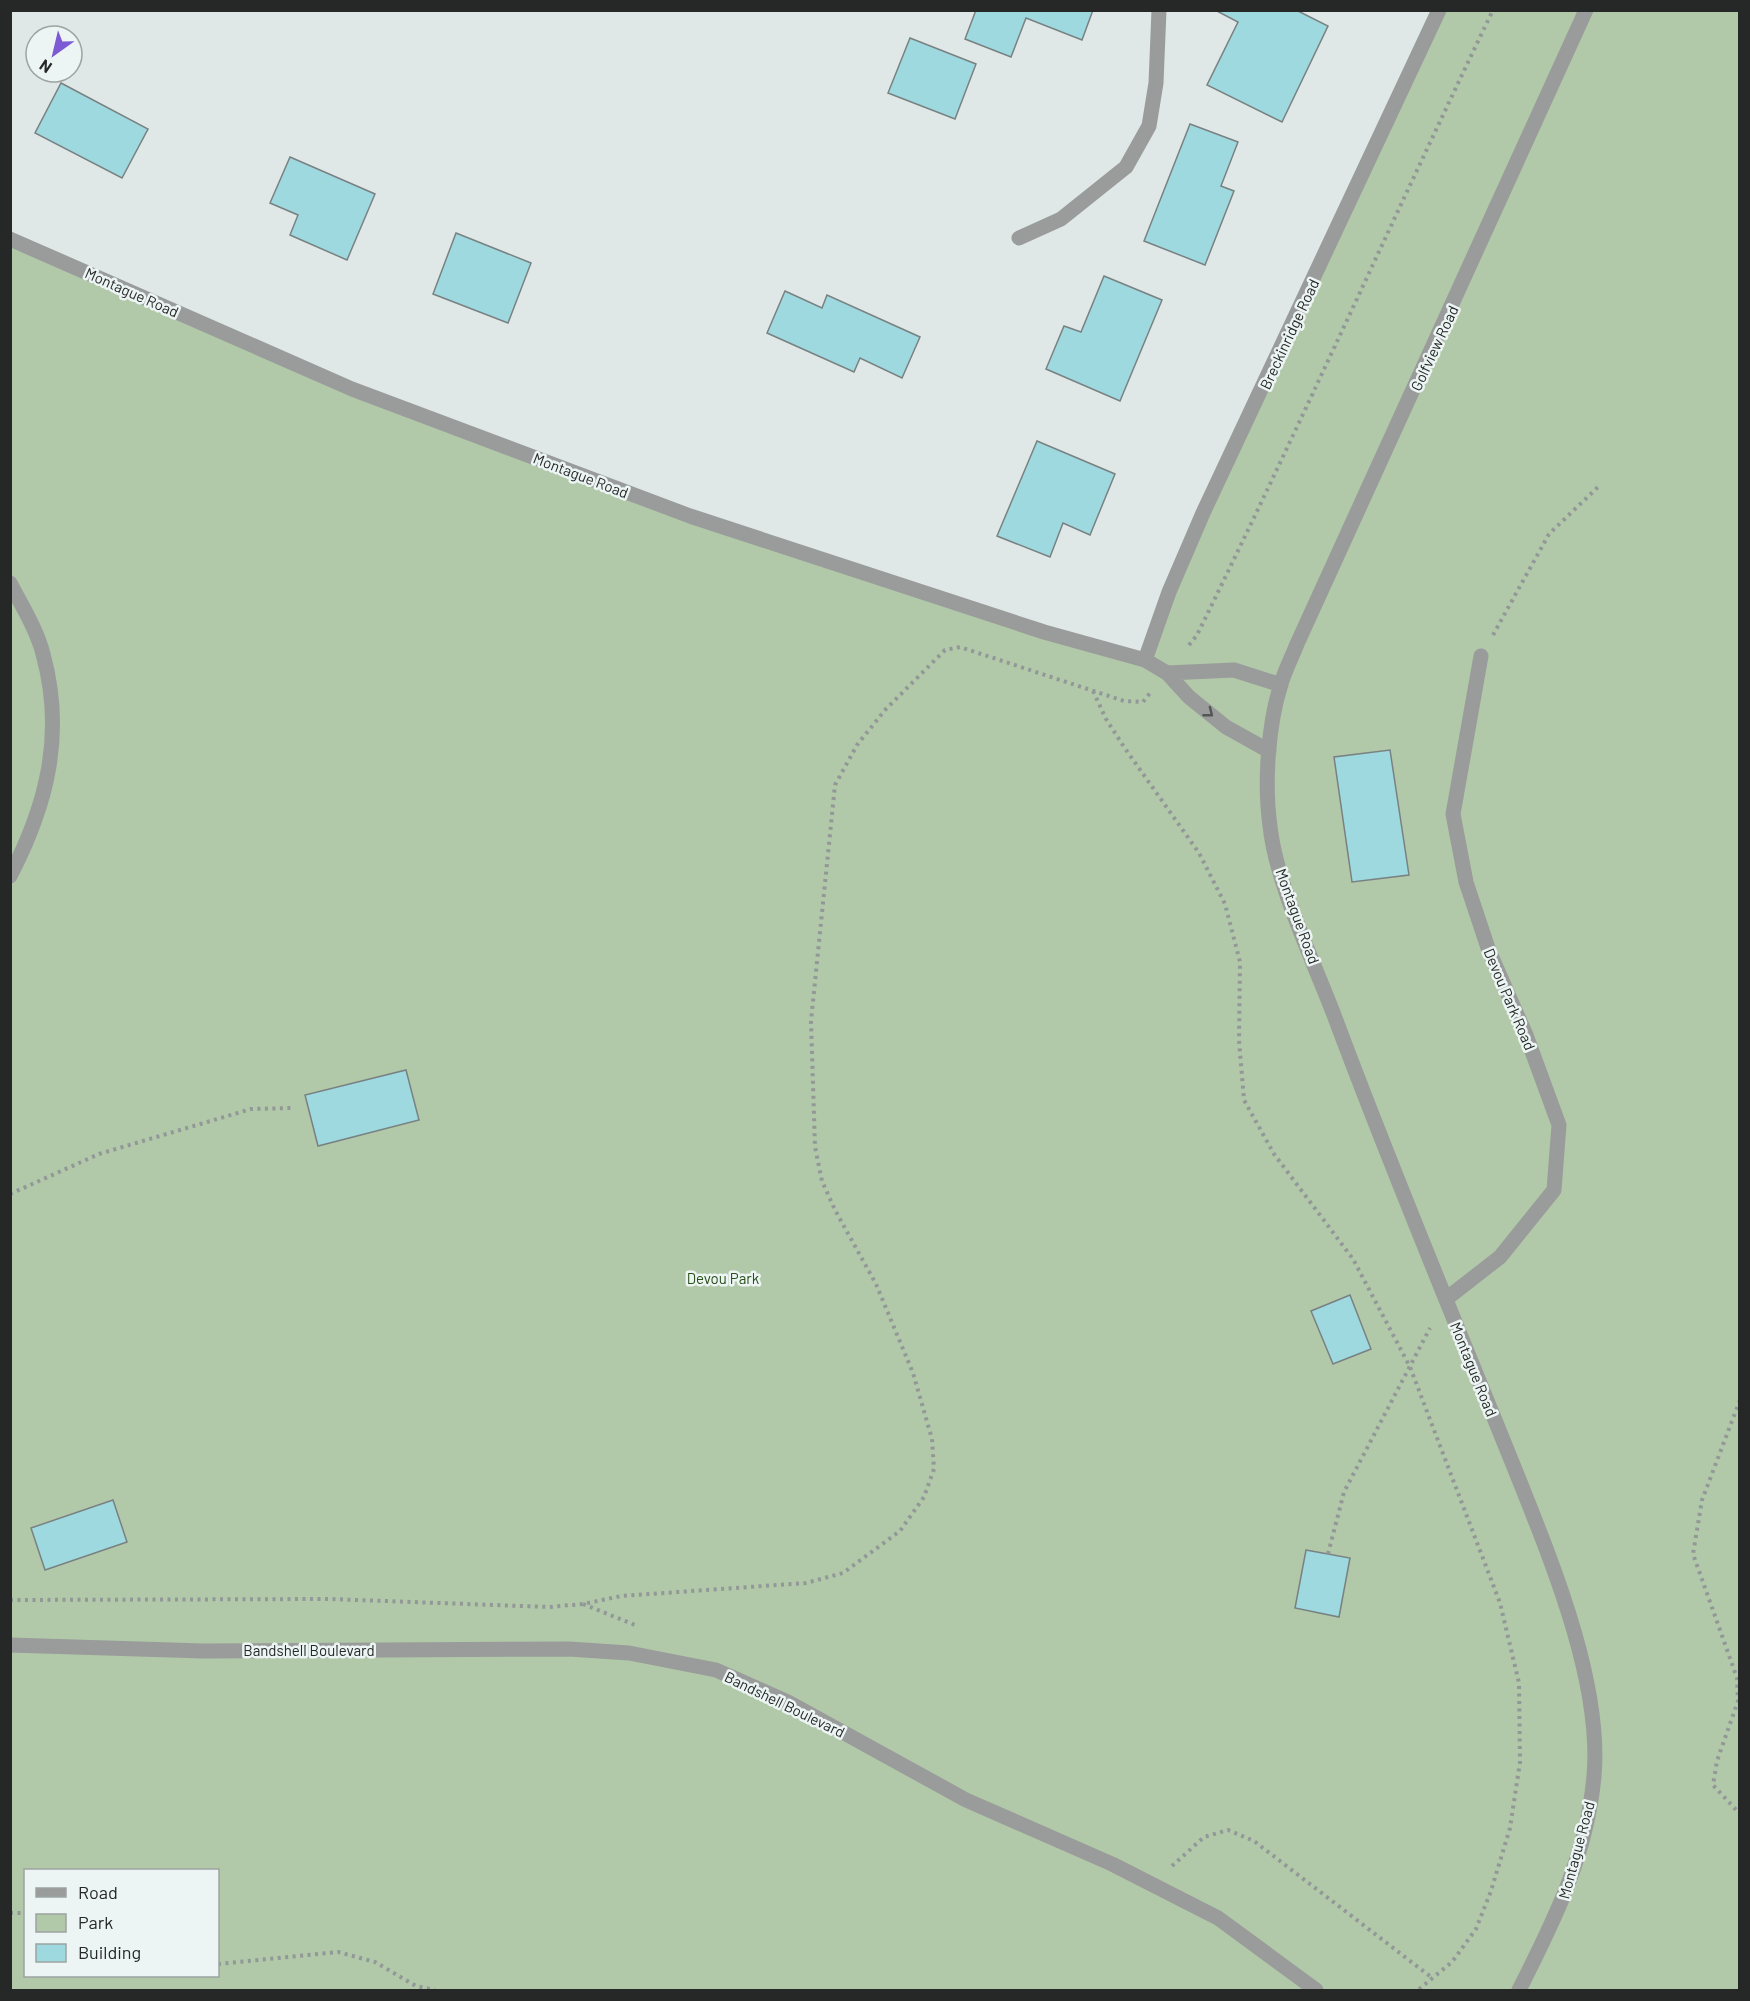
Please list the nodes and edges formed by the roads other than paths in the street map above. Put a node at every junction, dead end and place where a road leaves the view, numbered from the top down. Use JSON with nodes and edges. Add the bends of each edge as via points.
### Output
{"nodes":[{"id":1,"x":1159,"y":10,"type":"edge"},
{"id":2,"x":1439,"y":10,"type":"edge"},
{"id":3,"x":1586,"y":10,"type":"edge"},
{"id":4,"x":1019,"y":238,"type":"dead end"},
{"id":5,"x":10,"y":239,"type":"edge"},
{"id":6,"x":10,"y":583,"type":"edge"},
{"id":7,"x":1480,"y":656,"type":"road end"},
{"id":8,"x":1145,"y":660,"type":"junction"},
{"id":9,"x":1167,"y":673,"type":"junction"},
{"id":10,"x":1281,"y":685,"type":"junction"},
{"id":11,"x":1269,"y":751,"type":"junction"},
{"id":12,"x":10,"y":876,"type":"edge"},
{"id":13,"x":1446,"y":1299,"type":"junction"},
{"id":14,"x":10,"y":1645,"type":"edge"},
{"id":15,"x":1316,"y":1990,"type":"edge"},
{"id":16,"x":1519,"y":1990,"type":"edge"}],
"edges":[{"from":1,"to":4,"type":"street","via":[[1156,83],[1149,126],[1126,167],[1061,219]]},
{"from":2,"to":8,"type":"street","name":"Breckinridge Road","via":[[1203,513]]},
{"from":3,"to":10,"type":"street","name":"Golfview Road"},
{"from":5,"to":8,"type":"street","name":"Montague Road","via":[[352,389],[679,512],[1044,632]]},
{"from":6,"to":12,"type":"street","via":[[43,654],[53,714],[49,780]]},
{"from":7,"to":13,"type":"street","name":"Devou Park Road","via":[[1453,814],[1466,882],[1489,951],[1559,1125],[1554,1191],[1500,1257]]},
{"from":8,"to":9,"type":"street","name":"Montague Road"},
{"from":9,"to":10,"type":"street","via":[[1234,670]]},
{"from":9,"to":11,"type":"street","name":"Montague Road","one_way":true,"via":[[1226,727]]},
{"from":10,"to":11,"type":"street","name":"Montague Road"},
{"from":11,"to":13,"type":"street","name":"Montague Road","via":[[1270,827],[1281,873]]},
{"from":13,"to":16,"type":"street","name":"Montague Road","via":[[1537,1525],[1581,1655],[1591,1702],[1594,1774],[1586,1827],[1563,1903]]},
{"from":14,"to":15,"type":"street","name":"Bandshell Boulevard","via":[[203,1651],[569,1649],[629,1653],[716,1670],[788,1702],[966,1800],[1112,1864],[1218,1918]]}]}
